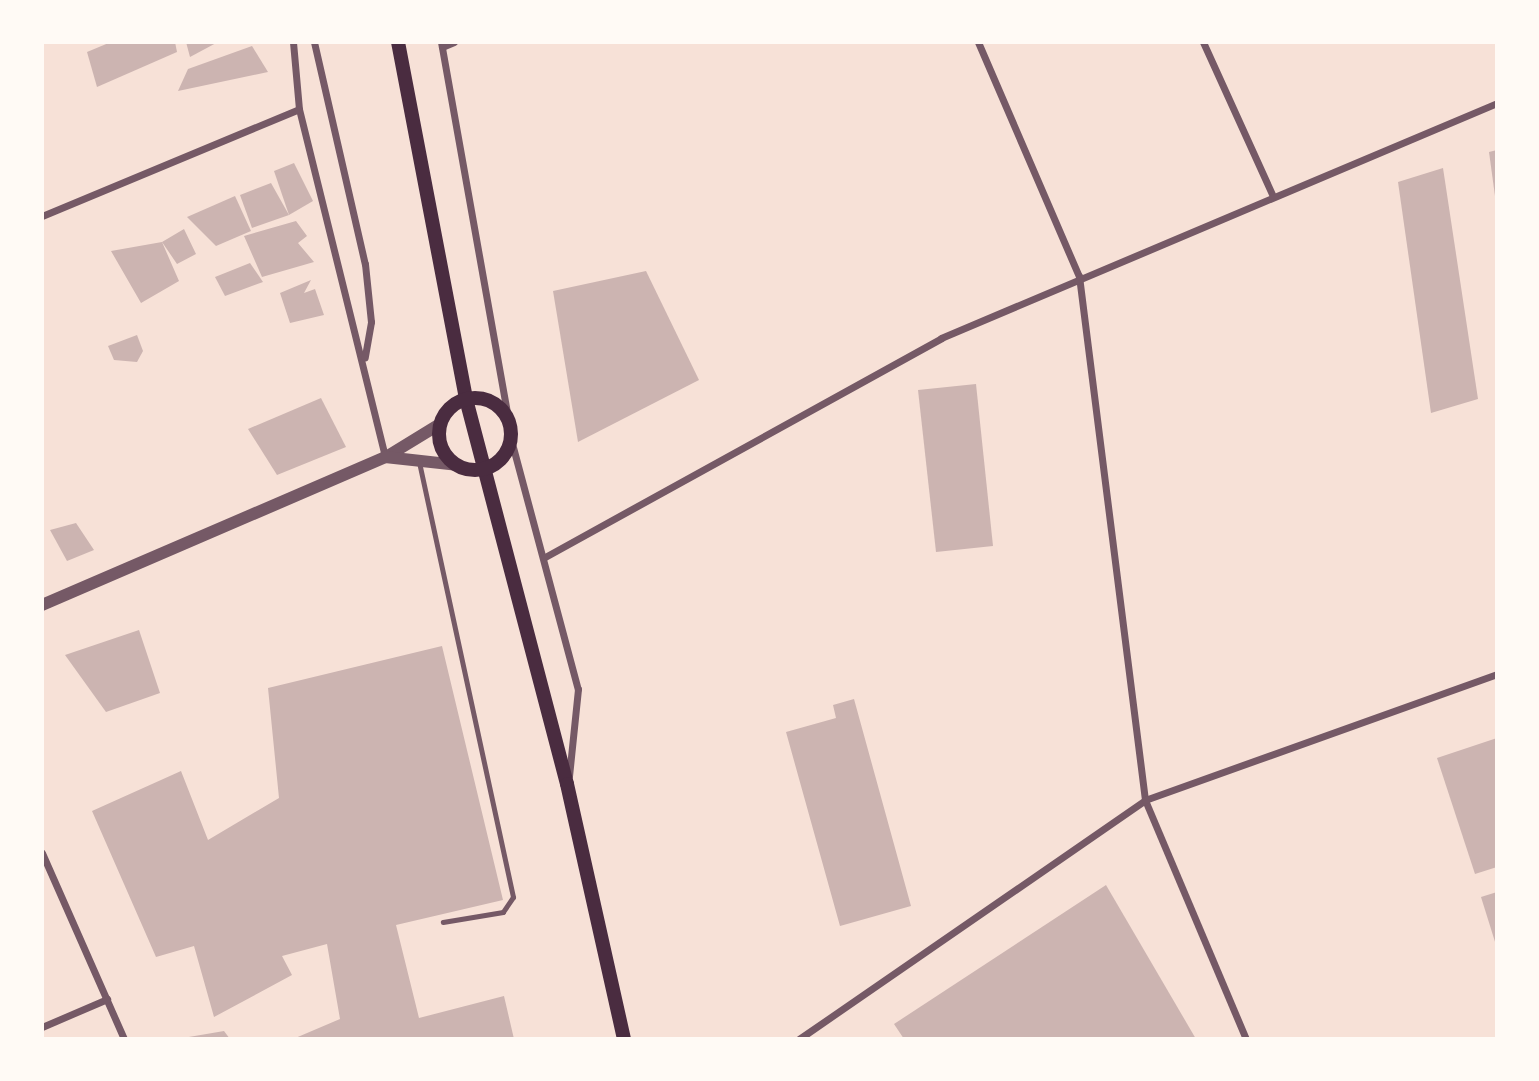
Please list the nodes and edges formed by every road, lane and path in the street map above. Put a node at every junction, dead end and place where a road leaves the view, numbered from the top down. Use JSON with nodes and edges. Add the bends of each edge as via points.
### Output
{"nodes":[{"id":1,"x":293,"y":42,"type":"edge"},
{"id":2,"x":314,"y":42,"type":"edge"},
{"id":3,"x":398,"y":42,"type":"edge"},
{"id":4,"x":454,"y":42,"type":"edge"},
{"id":5,"x":978,"y":42,"type":"edge"},
{"id":6,"x":1203,"y":42,"type":"edge"},
{"id":7,"x":442,"y":45,"type":"edge"},
{"id":8,"x":1497,"y":103,"type":"edge"},
{"id":9,"x":299,"y":109,"type":"junction"},
{"id":10,"x":1272,"y":194,"type":"junction"},
{"id":11,"x":42,"y":216,"type":"edge"},
{"id":12,"x":1079,"y":276,"type":"junction"},
{"id":13,"x":365,"y":357,"type":"junction"},
{"id":14,"x":466,"y":399,"type":"junction"},
{"id":15,"x":440,"y":424,"type":"junction"},
{"id":16,"x":510,"y":430,"type":"junction"},
{"id":17,"x":385,"y":457,"type":"junction"},
{"id":18,"x":418,"y":459,"type":"junction"},
{"id":19,"x":457,"y":465,"type":"junction"},
{"id":20,"x":483,"y":470,"type":"junction"},
{"id":21,"x":545,"y":556,"type":"junction"},
{"id":22,"x":42,"y":605,"type":"edge"},
{"id":23,"x":1497,"y":674,"type":"edge"},
{"id":24,"x":568,"y":785,"type":"junction"},
{"id":25,"x":1145,"y":800,"type":"junction"},
{"id":26,"x":42,"y":853,"type":"edge"},
{"id":27,"x":443,"y":922,"type":"dead end"},
{"id":28,"x":107,"y":999,"type":"junction"},
{"id":29,"x":42,"y":1027,"type":"edge"},
{"id":30,"x":124,"y":1039,"type":"edge"},
{"id":31,"x":624,"y":1039,"type":"edge"},
{"id":32,"x":799,"y":1039,"type":"edge"},
{"id":33,"x":1246,"y":1039,"type":"edge"}],
"edges":[{"from":1,"to":9,"type":"street"},
{"from":2,"to":13,"type":"street","via":[[365,264],[371,321]]},
{"from":3,"to":14,"type":"main road"},
{"from":4,"to":7,"type":"street"},
{"from":5,"to":12,"type":"street"},
{"from":6,"to":10,"type":"street"},
{"from":7,"to":16,"type":"street"},
{"from":8,"to":10,"type":"street"},
{"from":9,"to":11,"type":"street"},
{"from":9,"to":13,"type":"street"},
{"from":10,"to":12,"type":"street"},
{"from":12,"to":21,"type":"street","via":[[941,338]]},
{"from":12,"to":25,"type":"street"},
{"from":13,"to":17,"type":"street"},
{"from":14,"to":15,"type":"main road"},
{"from":14,"to":16,"type":"main road","via":[[497,406]]},
{"from":14,"to":20,"type":"main road"},
{"from":15,"to":17,"type":"street"},
{"from":15,"to":19,"type":"main road","via":[[441,448]]},
{"from":16,"to":20,"type":"main road","via":[[501,458]]},
{"from":16,"to":21,"type":"street"},
{"from":17,"to":18,"type":"street"},
{"from":17,"to":22,"type":"street"},
{"from":18,"to":19,"type":"street"},
{"from":18,"to":27,"type":"lane","via":[[513,897],[503,912]]},
{"from":19,"to":20,"type":"main road"},
{"from":20,"to":24,"type":"main road"},
{"from":21,"to":24,"type":"street","via":[[578,689]]},
{"from":23,"to":25,"type":"street"},
{"from":24,"to":31,"type":"main road"},
{"from":25,"to":32,"type":"street"},
{"from":25,"to":33,"type":"street"},
{"from":26,"to":28,"type":"street"},
{"from":28,"to":29,"type":"street"},
{"from":28,"to":30,"type":"street"}]}
